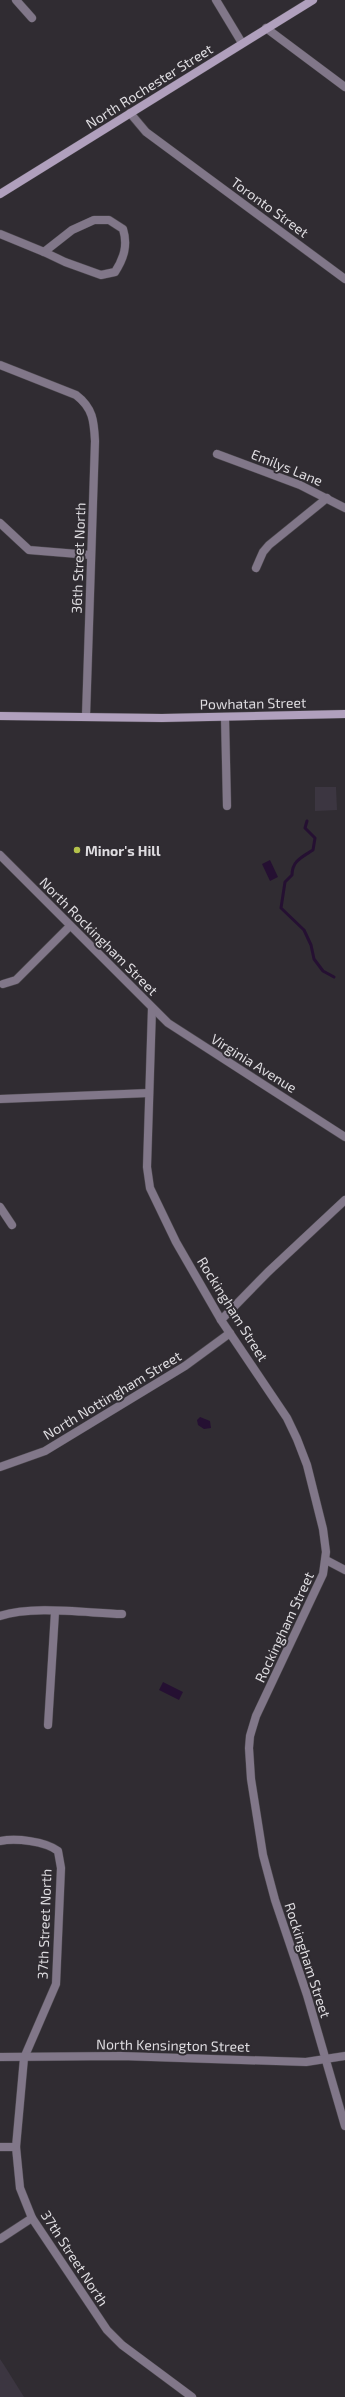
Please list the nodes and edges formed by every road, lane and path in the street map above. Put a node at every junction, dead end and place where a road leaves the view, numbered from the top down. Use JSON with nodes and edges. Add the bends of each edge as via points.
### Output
{"nodes":[{"id":1,"x":16,"y":0,"type":"edge"},
{"id":2,"x":216,"y":0,"type":"edge"},
{"id":3,"x":313,"y":0,"type":"edge"},
{"id":4,"x":32,"y":18,"type":"dead end"},
{"id":5,"x":266,"y":28,"type":"junction"},
{"id":6,"x":242,"y":43,"type":"junction"},
{"id":7,"x":345,"y":88,"type":"edge"},
{"id":8,"x":130,"y":113,"type":"junction"},
{"id":9,"x":0,"y":194,"type":"edge"},
{"id":10,"x":0,"y":234,"type":"edge"},
{"id":11,"x":44,"y":252,"type":"junction"},
{"id":12,"x":345,"y":279,"type":"edge"},
{"id":13,"x":0,"y":365,"type":"edge"},
{"id":14,"x":217,"y":454,"type":"dead end"},
{"id":15,"x":327,"y":498,"type":"junction"},
{"id":16,"x":345,"y":508,"type":"edge"},
{"id":17,"x":0,"y":523,"type":"edge"},
{"id":18,"x":90,"y":554,"type":"junction"},
{"id":19,"x":256,"y":568,"type":"dead end"},
{"id":20,"x":345,"y":714,"type":"edge"},
{"id":21,"x":0,"y":716,"type":"edge"},
{"id":22,"x":86,"y":716,"type":"junction"},
{"id":23,"x":225,"y":717,"type":"junction"},
{"id":24,"x":227,"y":806,"type":"dead end"},
{"id":25,"x":0,"y":855,"type":"edge"},
{"id":26,"x":70,"y":926,"type":"junction"},
{"id":27,"x":3,"y":984,"type":"dead end"},
{"id":28,"x":152,"y":1008,"type":"junction"},
{"id":29,"x":149,"y":1093,"type":"junction"},
{"id":30,"x":0,"y":1099,"type":"edge"},
{"id":31,"x":345,"y":1137,"type":"edge"},
{"id":32,"x":146,"y":1167,"type":"joint"},
{"id":33,"x":345,"y":1200,"type":"edge"},
{"id":34,"x":0,"y":1207,"type":"edge"},
{"id":35,"x":12,"y":1224,"type":"dead end"},
{"id":36,"x":221,"y":1320,"type":"junction"},
{"id":37,"x":230,"y":1333,"type":"junction"},
{"id":38,"x":0,"y":1467,"type":"edge"},
{"id":39,"x":326,"y":1560,"type":"junction"},
{"id":40,"x":345,"y":1570,"type":"edge"},
{"id":41,"x":55,"y":1612,"type":"junction"},
{"id":42,"x":122,"y":1614,"type":"dead end"},
{"id":43,"x":0,"y":1616,"type":"edge"},
{"id":44,"x":48,"y":1725,"type":"dead end"},
{"id":45,"x":0,"y":1841,"type":"edge"},
{"id":46,"x":345,"y":2056,"type":"edge"},
{"id":47,"x":0,"y":2057,"type":"edge"},
{"id":48,"x":24,"y":2058,"type":"junction"},
{"id":49,"x":326,"y":2060,"type":"junction"},
{"id":50,"x":345,"y":2126,"type":"edge"},
{"id":51,"x":0,"y":2147,"type":"edge"},
{"id":52,"x":16,"y":2147,"type":"junction"},
{"id":53,"x":32,"y":2218,"type":"junction"},
{"id":54,"x":0,"y":2239,"type":"edge"},
{"id":55,"x":192,"y":2397,"type":"edge"}],
"edges":[{"from":1,"to":4,"type":"street"},
{"from":2,"to":6,"type":"street"},
{"from":3,"to":5,"type":"street","name":"North Rochester Street"},
{"from":5,"to":6,"type":"street","name":"North Rochester Street"},
{"from":5,"to":7,"type":"street"},
{"from":6,"to":8,"type":"street","name":"North Rochester Street"},
{"from":8,"to":9,"type":"street","name":"North Rochester Street"},
{"from":8,"to":12,"type":"street","name":"Toronto Street","via":[[146,132]]},
{"from":10,"to":11,"type":"street"},
{"from":11,"to":11,"type":"street","via":[[101,275],[115,272],[122,261],[126,241],[123,229],[109,220],[94,220],[72,230]]},
{"from":13,"to":18,"type":"street","name":"36th Street North","via":[[60,387],[86,402],[94,421],[95,441]]},
{"from":14,"to":15,"type":"street","name":"Emilys Lane"},
{"from":15,"to":16,"type":"street","name":"Emilys Lane"},
{"from":15,"to":19,"type":"street","via":[[269,545]]},
{"from":17,"to":18,"type":"street","via":[[29,550]]},
{"from":18,"to":22,"type":"street","name":"36th Street North"},
{"from":20,"to":23,"type":"street","name":"Powhatan Street"},
{"from":21,"to":22,"type":"street","name":"Powhatan Street"},
{"from":22,"to":23,"type":"street","name":"Powhatan Street"},
{"from":23,"to":24,"type":"street"},
{"from":25,"to":26,"type":"street","name":"North Rockingham Street"},
{"from":26,"to":27,"type":"street","via":[[16,980]]},
{"from":26,"to":28,"type":"street","name":"North Rockingham Street"},
{"from":28,"to":29,"type":"street","name":"North Rockingham Street"},
{"from":28,"to":31,"type":"street","name":"Virginia Avenue","via":[[177,1029]]},
{"from":29,"to":30,"type":"street"},
{"from":29,"to":32,"type":"street","name":"North Rockingham Street"},
{"from":32,"to":36,"type":"street","name":"Rockingham Street","via":[[150,1188],[158,1207]]},
{"from":33,"to":36,"type":"street"},
{"from":34,"to":35,"type":"street"},
{"from":36,"to":37,"type":"street","name":"Rockingham Street"},
{"from":37,"to":38,"type":"street","name":"North Nottingham Street","via":[[179,1370],[45,1451]]},
{"from":37,"to":39,"type":"street","name":"Rockingham Street","via":[[287,1418],[297,1439],[307,1465],[323,1529]]},
{"from":39,"to":40,"type":"street"},
{"from":39,"to":49,"type":"street","name":"Rockingham Street","via":[[311,1602],[256,1716],[249,1748],[252,1787],[269,1880]]},
{"from":41,"to":42,"type":"street"},
{"from":41,"to":43,"type":"street","via":[[10,1612]]},
{"from":41,"to":44,"type":"street"},
{"from":45,"to":48,"type":"street","name":"37th Street North","via":[[52,1846],[58,1851],[61,1868],[56,1984]]},
{"from":46,"to":49,"type":"street","name":"North Kensington Street"},
{"from":47,"to":48,"type":"street","name":"North Kensington Street"},
{"from":48,"to":49,"type":"street","name":"North Kensington Street","via":[[122,2056],[306,2062]]},
{"from":48,"to":52,"type":"street","name":"37th Street North"},
{"from":49,"to":50,"type":"street","name":"Rockingham Street"},
{"from":51,"to":52,"type":"street"},
{"from":52,"to":53,"type":"street","name":"37th Street North","via":[[20,2188]]},
{"from":53,"to":54,"type":"street"},
{"from":53,"to":55,"type":"street","name":"37th Street North","via":[[107,2330],[122,2345]]}]}
